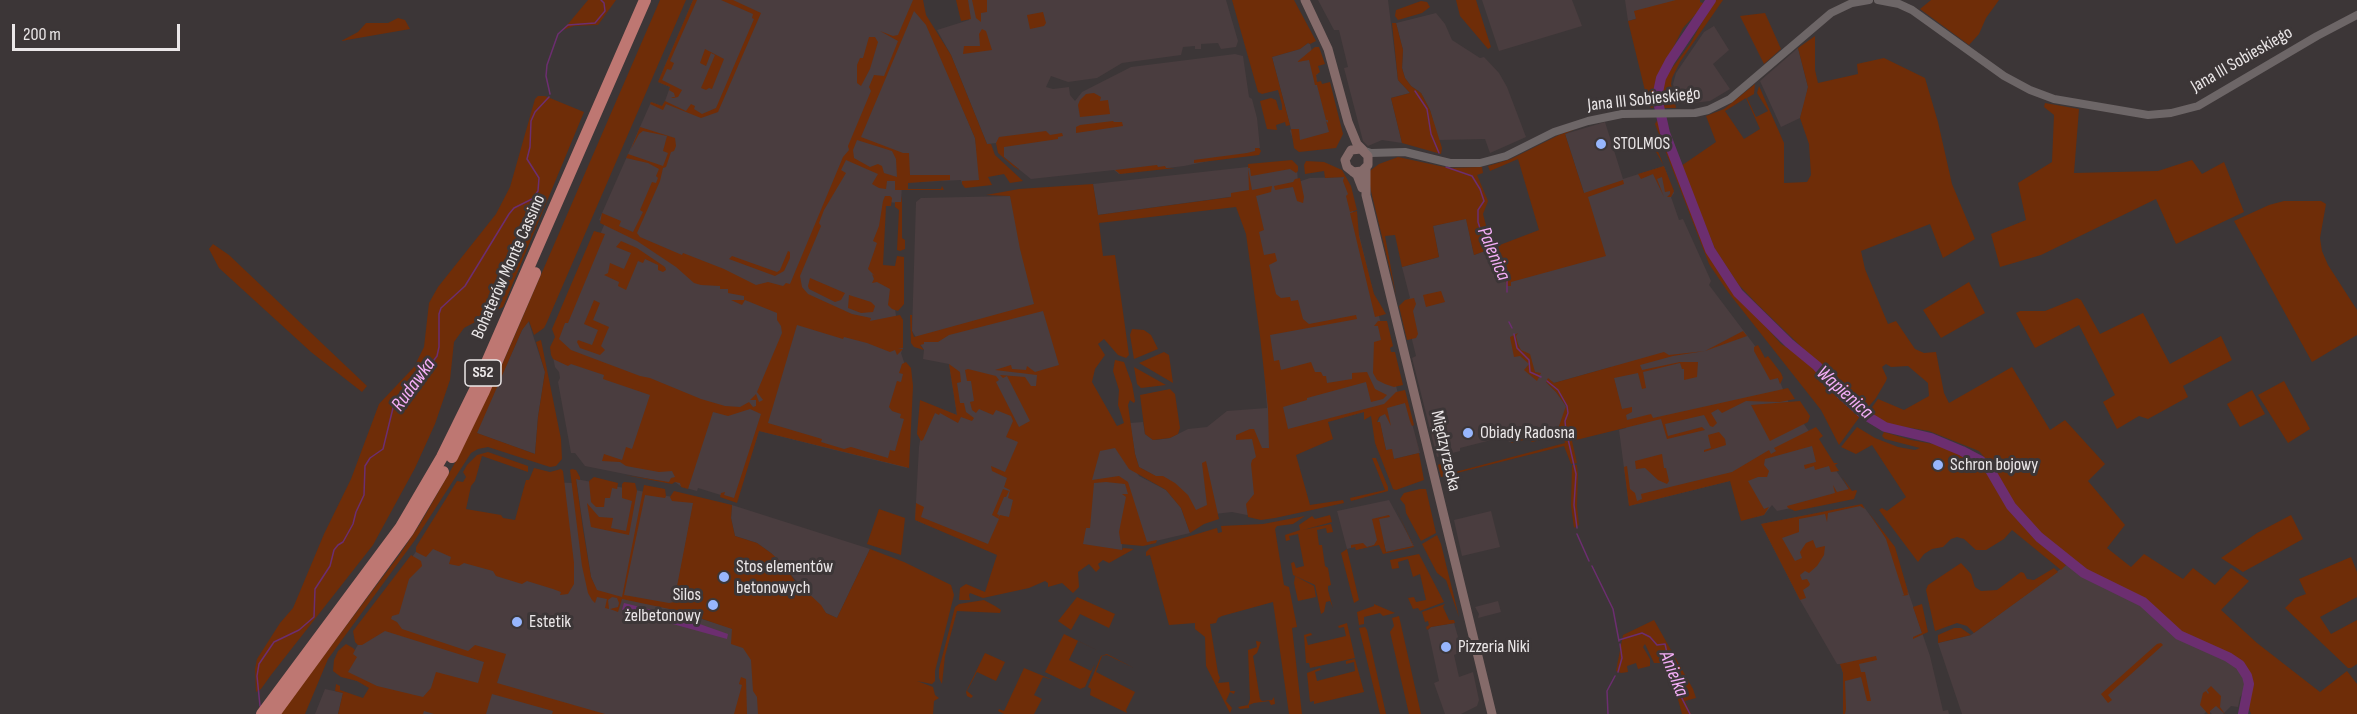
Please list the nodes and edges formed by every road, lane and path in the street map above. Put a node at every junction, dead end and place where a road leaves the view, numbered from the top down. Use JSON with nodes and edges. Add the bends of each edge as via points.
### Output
{"nodes":[{"id":1,"x":645,"y":0,"type":"edge"},
{"id":2,"x":654,"y":0,"type":"edge"},
{"id":3,"x":1305,"y":0,"type":"edge"},
{"id":4,"x":1869,"y":0,"type":"edge"},
{"id":5,"x":1878,"y":0,"type":"edge"},
{"id":6,"x":2357,"y":15,"type":"edge"},
{"id":7,"x":1348,"y":122,"type":"junction"},
{"id":8,"x":1364,"y":151,"type":"junction"},
{"id":9,"x":1349,"y":152,"type":"junction"},
{"id":10,"x":1395,"y":152,"type":"junction"},
{"id":11,"x":1367,"y":167,"type":"junction"},
{"id":12,"x":1353,"y":171,"type":"junction"},
{"id":13,"x":1366,"y":195,"type":"junction"},
{"id":14,"x":262,"y":714,"type":"edge"},
{"id":15,"x":274,"y":714,"type":"edge"},
{"id":16,"x":1492,"y":714,"type":"edge"}],
"edges":[{"from":1,"to":14,"type":"highway","name":"Bohaterów Monte Cassino","number":"S52","via":[[442,457],[394,536]]},
{"from":2,"to":15,"type":"highway","name":"Bohaterów Monte Cassino","number":"S52","via":[[450,461],[408,531]]},
{"from":3,"to":7,"type":"main road","via":[[1328,49]]},
{"from":4,"to":10,"type":"street","name":"Jana III Sobieskiego","via":[[1847,5],[1825,17],[1721,105],[1702,112],[1618,115],[1582,122],[1485,162],[1450,163]]},
{"from":5,"to":6,"type":"street","name":"Jana III Sobieskiego","via":[[1912,10],[2004,76],[2030,90],[2054,99],[2148,115],[2198,106]]},
{"from":7,"to":8,"type":"main road"},
{"from":7,"to":9,"type":"main road"},
{"from":8,"to":9,"type":"main road"},
{"from":8,"to":10,"type":"street","name":"Jana III Sobieskiego"},
{"from":8,"to":11,"type":"main road","via":[[1369,158]]},
{"from":9,"to":12,"type":"main road","via":[[1346,164]]},
{"from":10,"to":11,"type":"street"},
{"from":11,"to":12,"type":"main road"},
{"from":11,"to":13,"type":"main road","name":"Międzyrzecka"},
{"from":12,"to":13,"type":"main road","name":"Międzyrzecka"},
{"from":13,"to":16,"type":"main road","name":"Międzyrzecka"}]}
